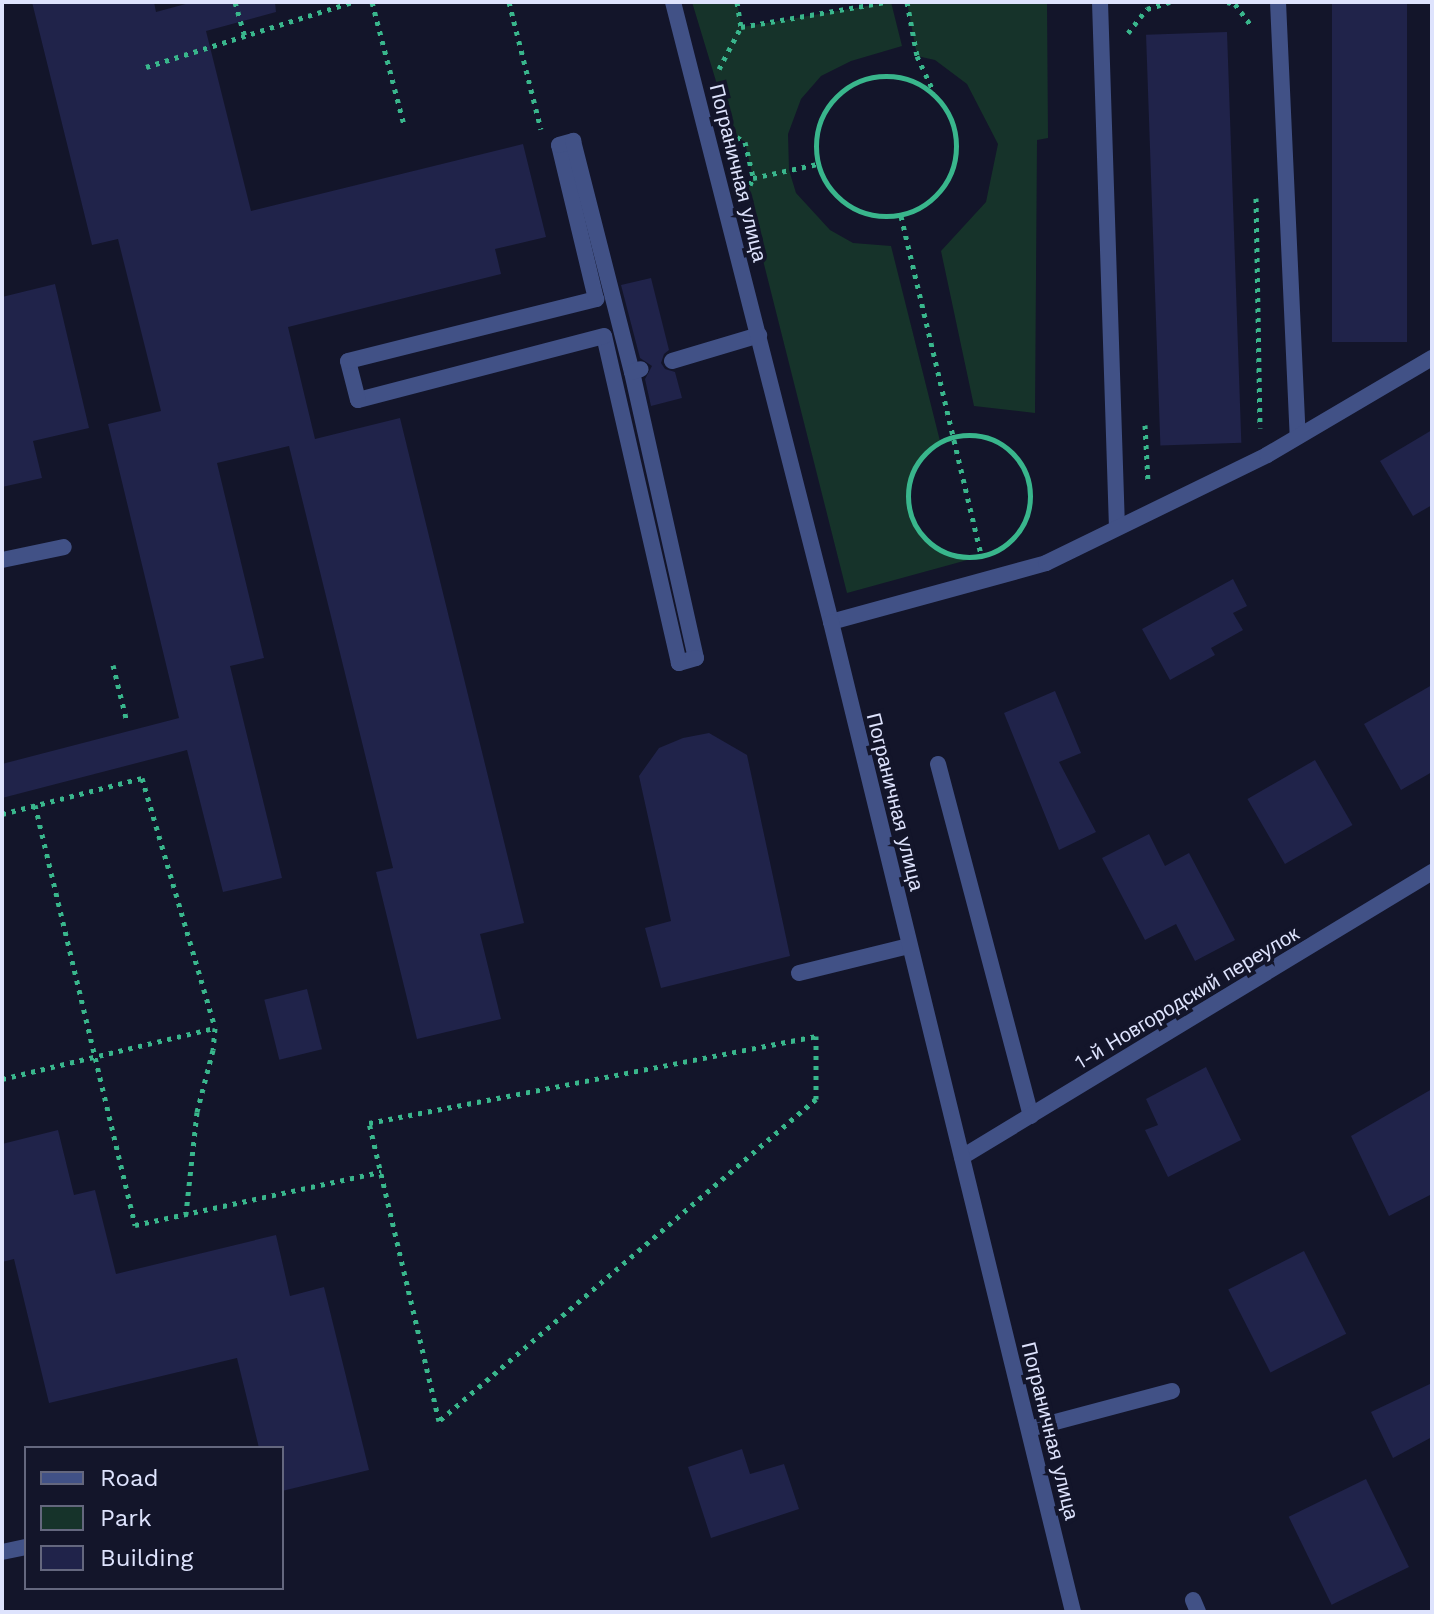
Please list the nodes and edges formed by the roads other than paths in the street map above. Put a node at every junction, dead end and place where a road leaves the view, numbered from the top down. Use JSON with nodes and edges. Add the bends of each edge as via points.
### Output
{"nodes":[{"id":1,"x":673,"y":2,"type":"edge"},
{"id":2,"x":1100,"y":2,"type":"edge"},
{"id":3,"x":1278,"y":2,"type":"edge"},
{"id":4,"x":759,"y":335,"type":"junction"},
{"id":5,"x":1432,"y":358,"type":"edge"},
{"id":6,"x":672,"y":361,"type":"dead end"},
{"id":7,"x":636,"y":370,"type":"joint"},
{"id":8,"x":1298,"y":437,"type":"junction"},
{"id":9,"x":1117,"y":527,"type":"junction"},
{"id":10,"x":64,"y":547,"type":"dead end"},
{"id":11,"x":2,"y":560,"type":"edge"},
{"id":12,"x":831,"y":622,"type":"junction"},
{"id":13,"x":938,"y":764,"type":"dead end"},
{"id":14,"x":1432,"y":872,"type":"edge"},
{"id":15,"x":909,"y":946,"type":"junction"},
{"id":16,"x":799,"y":973,"type":"dead end"},
{"id":17,"x":1031,"y":1116,"type":"junction"},
{"id":18,"x":962,"y":1157,"type":"junction"},
{"id":19,"x":1172,"y":1391,"type":"dead end"},
{"id":20,"x":1029,"y":1429,"type":"junction"},
{"id":21,"x":24,"y":1547,"type":"edge"},
{"id":22,"x":2,"y":1552,"type":"edge"},
{"id":23,"x":1073,"y":1612,"type":"edge"}],
"edges":[{"from":1,"to":4,"type":"street","name":"Пограничная улица"},
{"from":2,"to":9,"type":"street"},
{"from":3,"to":8,"type":"street"},
{"from":4,"to":6,"type":"street"},
{"from":4,"to":12,"type":"street","name":"Пограничная улица"},
{"from":5,"to":8,"type":"street"},
{"from":7,"to":7,"type":"street","via":[[573,141],[559,145],[596,299],[348,361],[358,400],[604,336],[679,663],[696,658]]},
{"from":8,"to":9,"type":"street"},
{"from":9,"to":12,"type":"street","via":[[1046,563]]},
{"from":10,"to":11,"type":"street"},
{"from":12,"to":15,"type":"street","name":"Пограничная улица"},
{"from":13,"to":17,"type":"street"},
{"from":14,"to":17,"type":"street","name":"1-й Новгородский переулок"},
{"from":15,"to":16,"type":"street"},
{"from":15,"to":18,"type":"street","name":"Пограничная улица"},
{"from":17,"to":18,"type":"street","name":"1-й Новгородский переулок"},
{"from":18,"to":20,"type":"street","name":"Пограничная улица"},
{"from":19,"to":20,"type":"street"},
{"from":20,"to":23,"type":"street","name":"Пограничная улица"},
{"from":21,"to":22,"type":"street"}]}
